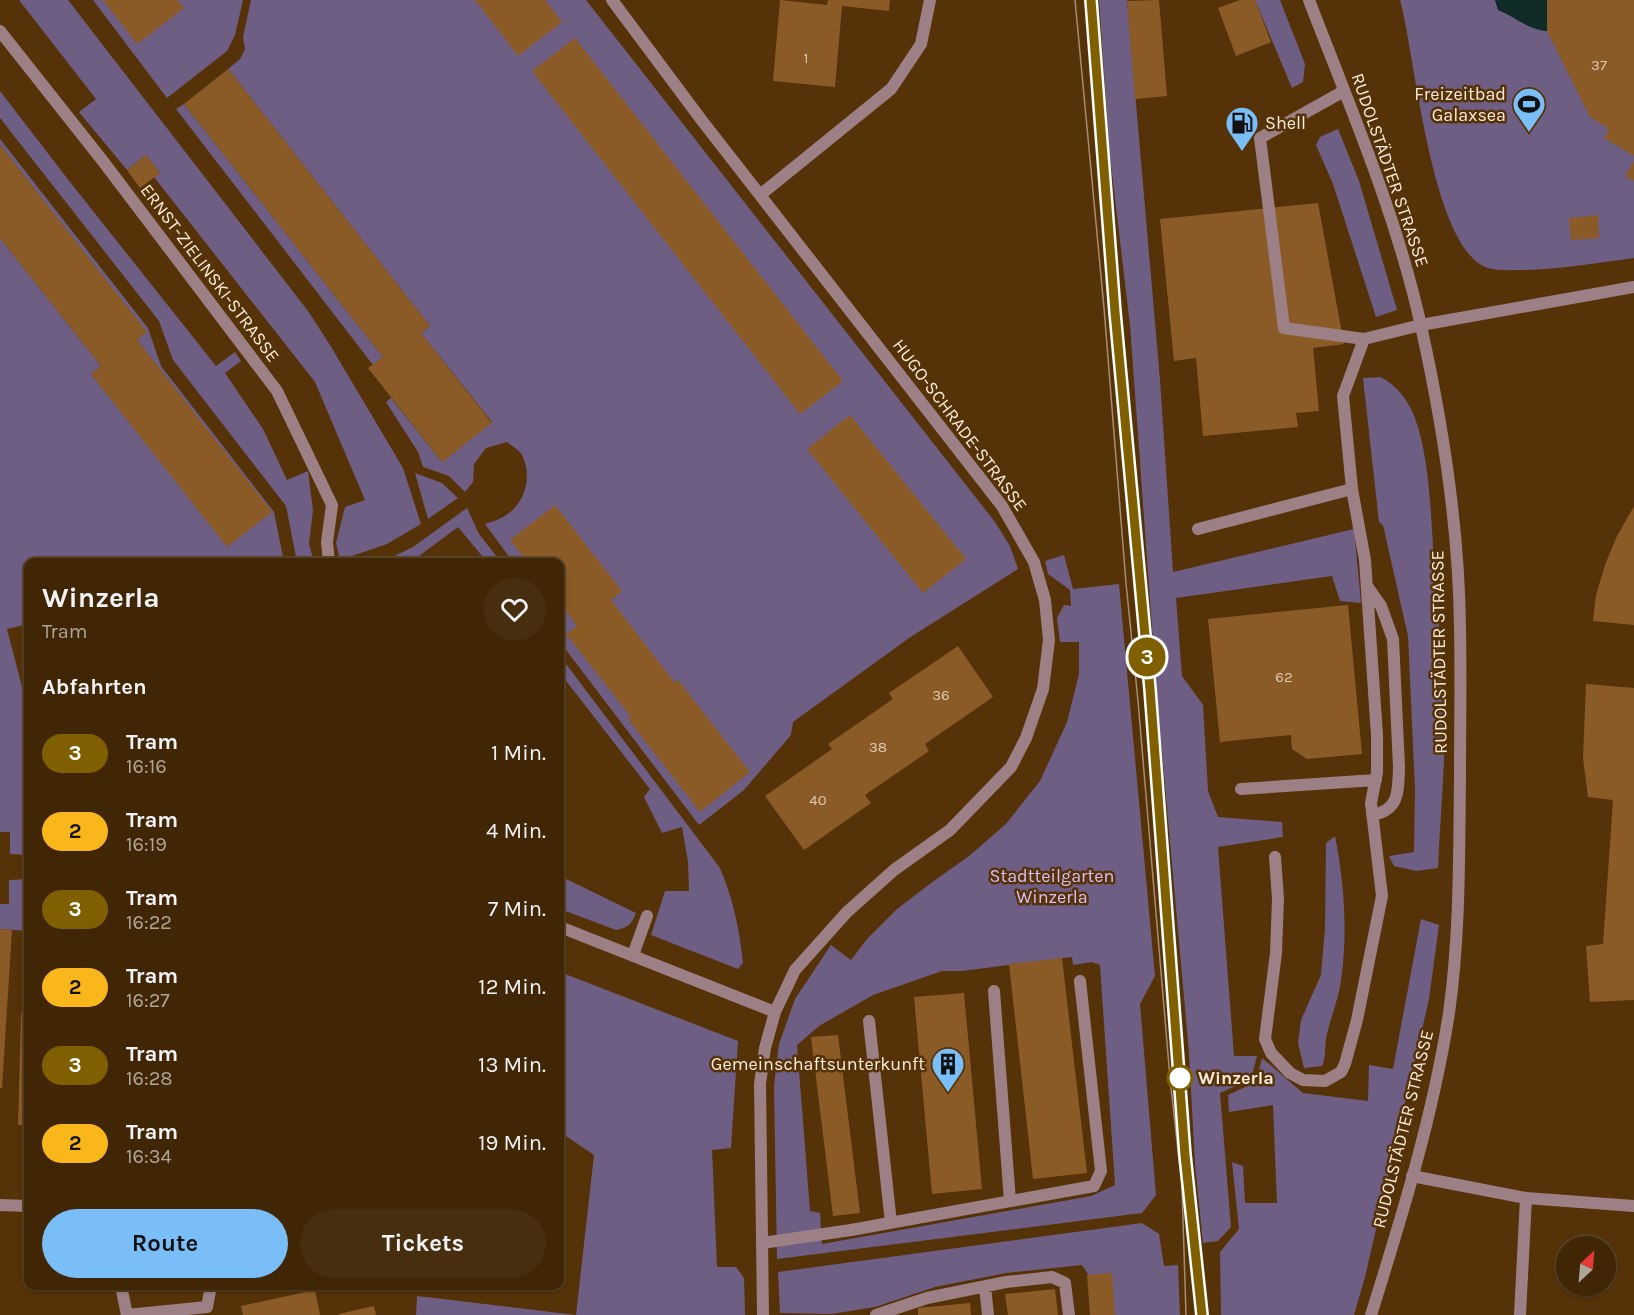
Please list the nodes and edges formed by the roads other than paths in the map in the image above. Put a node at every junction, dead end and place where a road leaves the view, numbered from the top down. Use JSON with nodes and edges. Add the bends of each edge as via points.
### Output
{"nodes":[{"id":1,"x":612,"y":0,"type":"edge"},
{"id":2,"x":930,"y":0,"type":"edge"},
{"id":3,"x":1309,"y":0,"type":"edge"},
{"id":4,"x":0,"y":31,"type":"edge"},
{"id":5,"x":1344,"y":91,"type":"junction"},
{"id":6,"x":760,"y":195,"type":"junction"},
{"id":7,"x":1634,"y":287,"type":"edge"},
{"id":8,"x":1421,"y":325,"type":"junction"},
{"id":9,"x":1364,"y":339,"type":"junction"},
{"id":10,"x":1352,"y":489,"type":"junction"},
{"id":11,"x":1198,"y":529,"type":"dead end"},
{"id":12,"x":329,"y":558,"type":"edge"},
{"id":13,"x":1366,"y":585,"type":"junction"},
{"id":14,"x":1376,"y":780,"type":"junction"},
{"id":15,"x":1241,"y":789,"type":"dead end"},
{"id":16,"x":1372,"y":815,"type":"junction"},
{"id":17,"x":1275,"y":857,"type":"dead end"},
{"id":18,"x":647,"y":916,"type":"dead end"},
{"id":19,"x":564,"y":929,"type":"edge"},
{"id":20,"x":633,"y":955,"type":"junction"},
{"id":21,"x":1080,"y":981,"type":"dead end"},
{"id":22,"x":994,"y":991,"type":"dead end"},
{"id":23,"x":775,"y":1012,"type":"junction"},
{"id":24,"x":869,"y":1021,"type":"dead end"},
{"id":25,"x":1412,"y":1176,"type":"junction"},
{"id":26,"x":1526,"y":1198,"type":"junction"},
{"id":27,"x":1010,"y":1201,"type":"junction"},
{"id":28,"x":0,"y":1205,"type":"edge"},
{"id":29,"x":24,"y":1206,"type":"edge"},
{"id":30,"x":1634,"y":1206,"type":"edge"},
{"id":31,"x":891,"y":1222,"type":"junction"},
{"id":32,"x":762,"y":1243,"type":"junction"},
{"id":33,"x":985,"y":1286,"type":"junction"},
{"id":34,"x":122,"y":1290,"type":"edge"},
{"id":35,"x":210,"y":1290,"type":"edge"},
{"id":36,"x":895,"y":1313,"type":"edge"},
{"id":37,"x":763,"y":1315,"type":"edge"},
{"id":38,"x":876,"y":1315,"type":"edge"},
{"id":39,"x":988,"y":1315,"type":"edge"},
{"id":40,"x":1069,"y":1315,"type":"edge"},
{"id":41,"x":1371,"y":1315,"type":"edge"},
{"id":42,"x":1520,"y":1315,"type":"edge"}],
"edges":[{"from":1,"to":6,"type":"street","name":"HUGO-SCHRADE-STRASSE"},
{"from":2,"to":6,"type":"street","via":[[921,44],[891,89]]},
{"from":3,"to":5,"type":"street","name":"RUDOLSTÄDTER STRASSE"},
{"from":4,"to":12,"type":"street","name":"ERNST-ZIELINSKI-STRASSE","via":[[278,391],[332,505]]},
{"from":5,"to":8,"type":"street","name":"RUDOLSTÄDTER STRASSE","via":[[1397,233]]},
{"from":5,"to":9,"type":"street","via":[[1260,138],[1284,328]]},
{"from":6,"to":23,"type":"street","name":"HUGO-SCHRADE-STRASSE","via":[[1002,506],[1034,562],[1045,600],[1049,640],[1048,664],[1036,712],[1011,767],[950,830],[894,870],[847,912],[795,970]]},
{"from":7,"to":8,"type":"street"},
{"from":8,"to":9,"type":"street"},
{"from":8,"to":25,"type":"street","name":"RUDOLSTÄDTER STRASSE","via":[[1453,513],[1460,625],[1459,842],[1458,912],[1448,1014]]},
{"from":9,"to":10,"type":"street","via":[[1343,396]]},
{"from":10,"to":11,"type":"street"},
{"from":10,"to":13,"type":"street"},
{"from":13,"to":14,"type":"street","via":[[1377,735]]},
{"from":13,"to":16,"type":"street","via":[[1381,606],[1393,639],[1399,767],[1393,804],[1387,811]]},
{"from":14,"to":15,"type":"street"},
{"from":14,"to":16,"type":"street"},
{"from":16,"to":17,"type":"street","via":[[1382,896],[1345,1064],[1341,1072],[1325,1081],[1303,1080],[1290,1073],[1264,1039],[1276,953]]},
{"from":18,"to":20,"type":"street"},
{"from":19,"to":20,"type":"street"},
{"from":20,"to":23,"type":"street"},
{"from":21,"to":27,"type":"street","via":[[1101,1171],[1094,1186]]},
{"from":22,"to":27,"type":"street"},
{"from":23,"to":32,"type":"street","name":"HUGO-SCHRADE-STRASSE","via":[[760,1084]]},
{"from":24,"to":31,"type":"street"},
{"from":25,"to":26,"type":"street"},
{"from":25,"to":41,"type":"street","name":"RUDOLSTÄDTER STRASSE"},
{"from":26,"to":30,"type":"street"},
{"from":26,"to":42,"type":"street"},
{"from":27,"to":31,"type":"street"},
{"from":28,"to":29,"type":"street"},
{"from":31,"to":32,"type":"street"},
{"from":32,"to":37,"type":"street","name":"HUGO-SCHRADE-STRASSE"},
{"from":33,"to":36,"type":"street","via":[[927,1298]]},
{"from":33,"to":39,"type":"street"},
{"from":33,"to":40,"type":"street","via":[[1052,1277],[1065,1283]]},
{"from":34,"to":35,"type":"street","via":[[127,1315],[207,1307]]},
{"from":36,"to":38,"type":"street"}]}
